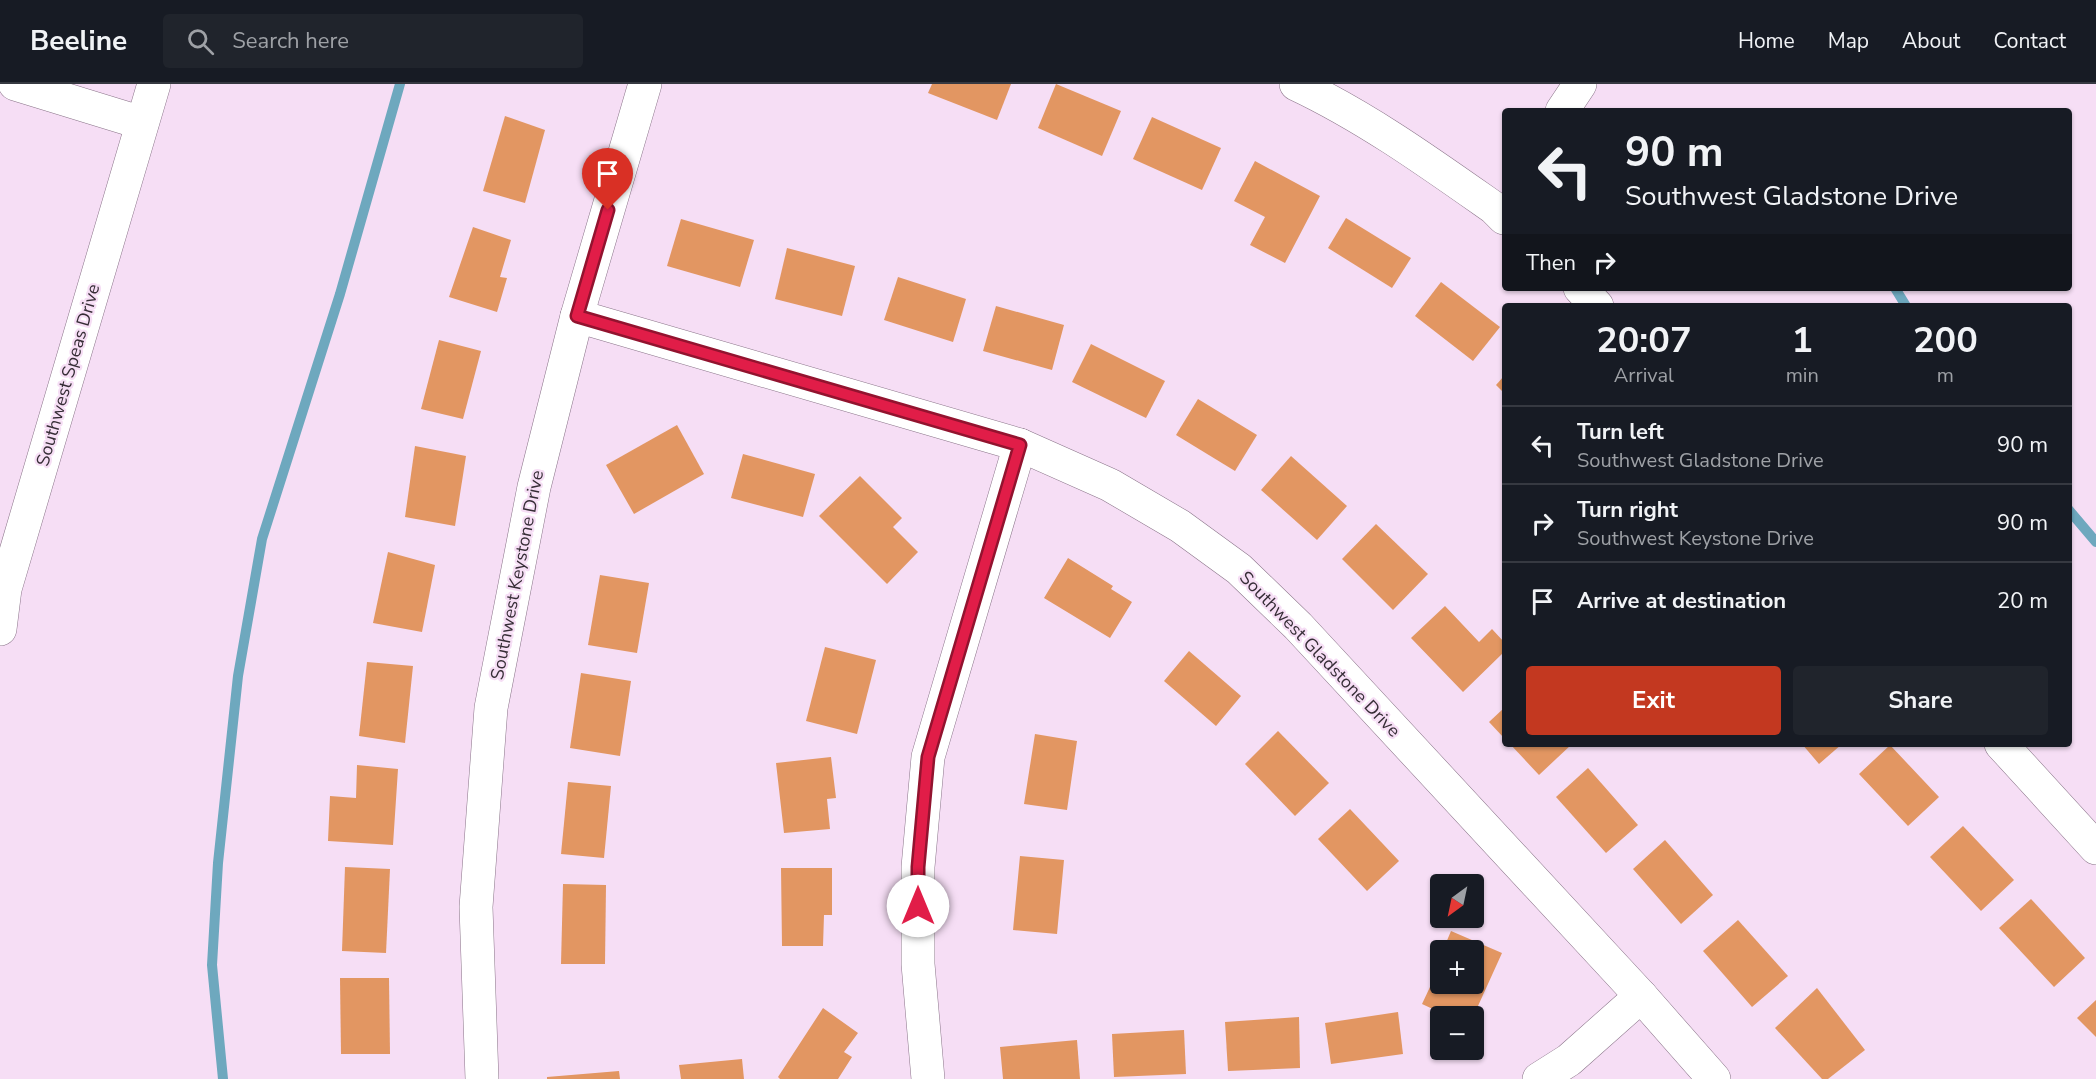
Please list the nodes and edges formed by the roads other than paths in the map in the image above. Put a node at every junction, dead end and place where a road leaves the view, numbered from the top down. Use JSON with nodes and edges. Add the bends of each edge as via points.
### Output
{"nodes":[{"id":1,"x":15,"y":84,"type":"edge"},
{"id":2,"x":154,"y":84,"type":"edge"},
{"id":3,"x":645,"y":84,"type":"edge"},
{"id":4,"x":1296,"y":84,"type":"edge"},
{"id":5,"x":1581,"y":84,"type":"edge"},
{"id":6,"x":1564,"y":108,"type":"edge"},
{"id":7,"x":142,"y":123,"type":"junction"},
{"id":8,"x":1501,"y":206,"type":"edge"},
{"id":9,"x":1583,"y":291,"type":"edge"},
{"id":10,"x":1594,"y":303,"type":"edge"},
{"id":11,"x":577,"y":316,"type":"junction"},
{"id":12,"x":1020,"y":445,"type":"junction"},
{"id":13,"x":2,"y":589,"type":"edge"},
{"id":14,"x":0,"y":629,"type":"edge"},
{"id":15,"x":2004,"y":747,"type":"edge"},
{"id":16,"x":2096,"y":848,"type":"edge"},
{"id":17,"x":1641,"y":996,"type":"junction"},
{"id":18,"x":482,"y":1079,"type":"edge"},
{"id":19,"x":928,"y":1079,"type":"edge"},
{"id":20,"x":1539,"y":1079,"type":"edge"},
{"id":21,"x":1714,"y":1079,"type":"edge"}],
"edges":[{"from":1,"to":7,"type":"street"},
{"from":2,"to":7,"type":"street","name":"Southwest Speas Drive"},
{"from":3,"to":11,"type":"street","name":"Southwest Keystone Drive"},
{"from":4,"to":8,"type":"street","via":[[1324,97]]},
{"from":5,"to":6,"type":"street"},
{"from":7,"to":13,"type":"street","name":"Southwest Speas Drive"},
{"from":9,"to":10,"type":"street"},
{"from":11,"to":12,"type":"street","name":"Southwest Gladstone Drive"},
{"from":11,"to":18,"type":"street","name":"Southwest Keystone Drive","via":[[534,487],[490,708],[476,907]]},
{"from":12,"to":17,"type":"street","name":"Southwest Gladstone Drive","via":[[1110,484],[1180,526],[1239,569],[1298,626]]},
{"from":12,"to":19,"type":"street","via":[[928,757],[918,867],[918,964]]},
{"from":13,"to":14,"type":"street","name":"Southwest Speas Drive"},
{"from":15,"to":16,"type":"street"},
{"from":17,"to":20,"type":"street","via":[[1569,1060]]},
{"from":17,"to":21,"type":"street","name":"Southwest Gladstone Drive"}]}
